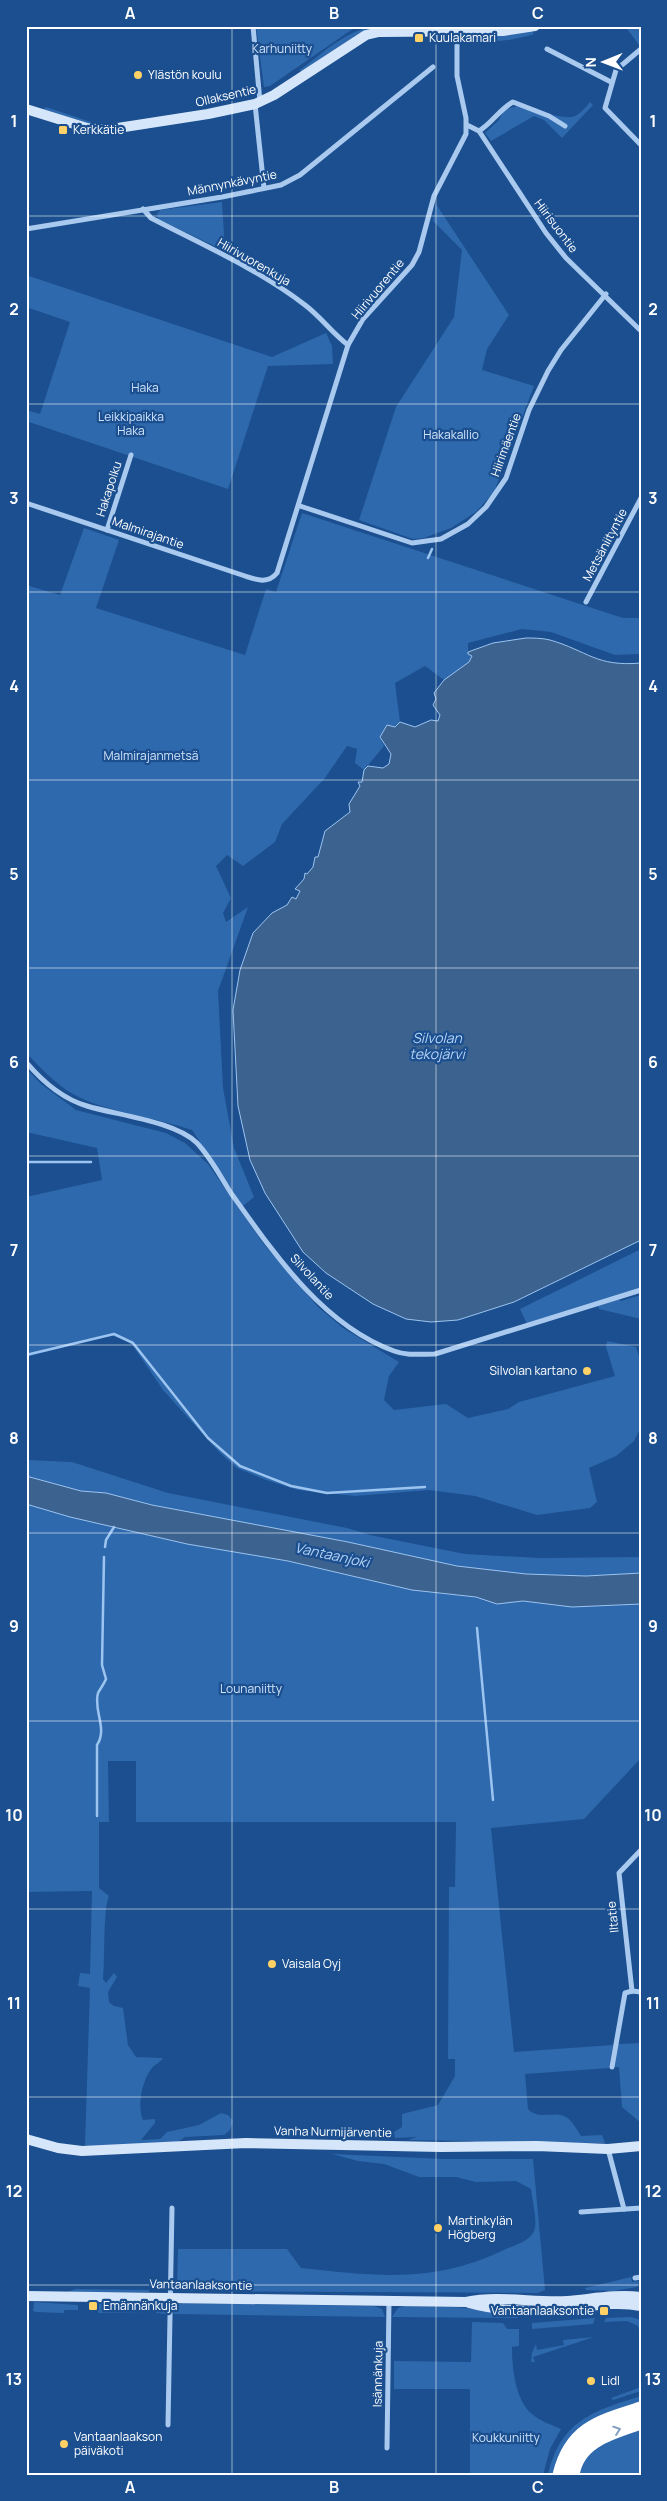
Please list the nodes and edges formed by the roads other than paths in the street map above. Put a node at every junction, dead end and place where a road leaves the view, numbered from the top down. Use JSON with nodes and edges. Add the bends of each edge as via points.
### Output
{"nodes":[{"id":1,"x":253,"y":26,"type":"edge"},
{"id":2,"x":535,"y":26,"type":"edge"},
{"id":3,"x":458,"y":29,"type":"edge"},
{"id":4,"x":548,"y":49,"type":"dead end"},
{"id":5,"x":641,"y":49,"type":"edge"},
{"id":6,"x":433,"y":67,"type":"dead end"},
{"id":7,"x":611,"y":82,"type":"junction"},
{"id":8,"x":258,"y":103,"type":"junction"},
{"id":9,"x":26,"y":109,"type":"edge"},
{"id":10,"x":467,"y":125,"type":"junction"},
{"id":11,"x":565,"y":126,"type":"dead end"},
{"id":12,"x":479,"y":131,"type":"junction"},
{"id":13,"x":641,"y":145,"type":"edge"},
{"id":14,"x":264,"y":188,"type":"junction"},
{"id":15,"x":143,"y":209,"type":"junction"},
{"id":16,"x":26,"y":229,"type":"edge"},
{"id":17,"x":606,"y":294,"type":"junction"},
{"id":18,"x":641,"y":331,"type":"edge"},
{"id":19,"x":348,"y":345,"type":"junction"},
{"id":20,"x":131,"y":455,"type":"dead end"},
{"id":21,"x":641,"y":498,"type":"edge"},
{"id":22,"x":26,"y":503,"type":"edge"},
{"id":23,"x":300,"y":506,"type":"junction"},
{"id":24,"x":107,"y":530,"type":"junction"},
{"id":25,"x":265,"y":581,"type":"joint"},
{"id":26,"x":586,"y":602,"type":"dead end"},
{"id":27,"x":26,"y":1062,"type":"edge"},
{"id":28,"x":641,"y":1290,"type":"edge"},
{"id":29,"x":641,"y":1850,"type":"edge"},
{"id":30,"x":632,"y":1991,"type":"junction"},
{"id":31,"x":641,"y":1992,"type":"edge"},
{"id":32,"x":612,"y":2067,"type":"dead end"},
{"id":33,"x":26,"y":2139,"type":"edge"},
{"id":34,"x":641,"y":2146,"type":"edge"},
{"id":35,"x":608,"y":2149,"type":"junction"},
{"id":36,"x":172,"y":2208,"type":"dead end"},
{"id":37,"x":641,"y":2208,"type":"edge"},
{"id":38,"x":624,"y":2209,"type":"junction"},
{"id":39,"x":581,"y":2212,"type":"dead end"},
{"id":40,"x":26,"y":2296,"type":"edge"},
{"id":41,"x":170,"y":2296,"type":"junction"},
{"id":42,"x":641,"y":2297,"type":"edge"},
{"id":43,"x":389,"y":2301,"type":"junction"},
{"id":44,"x":466,"y":2302,"type":"junction"},
{"id":45,"x":641,"y":2306,"type":"edge"},
{"id":46,"x":641,"y":2409,"type":"edge"},
{"id":47,"x":641,"y":2422,"type":"edge"},
{"id":48,"x":168,"y":2426,"type":"dead end"},
{"id":49,"x":387,"y":2448,"type":"dead end"},
{"id":50,"x":560,"y":2475,"type":"edge"},
{"id":51,"x":572,"y":2475,"type":"edge"}],
"edges":[{"from":1,"to":8,"type":"street"},
{"from":2,"to":3,"type":"street","name":"Ollaksentie","via":[[504,31]]},
{"from":3,"to":8,"type":"street","name":"Ollaksentie","via":[[366,35]]},
{"from":3,"to":10,"type":"street","name":"Hiirivuorentie","via":[[457,76]]},
{"from":4,"to":7,"type":"street"},
{"from":5,"to":7,"type":"street","via":[[616,70]]},
{"from":6,"to":14,"type":"street","name":"Männynkävyntie","via":[[300,175],[281,185]]},
{"from":7,"to":13,"type":"street","via":[[606,111]]},
{"from":8,"to":9,"type":"street","name":"Ollaksentie","via":[[113,130],[87,128]]},
{"from":8,"to":14,"type":"street"},
{"from":10,"to":12,"type":"street"},
{"from":10,"to":19,"type":"street","name":"Hiirivuorentie","via":[[460,147],[434,196],[419,252],[412,265],[363,319]]},
{"from":11,"to":12,"type":"street","via":[[549,116],[512,102]]},
{"from":12,"to":17,"type":"street","name":"Hiirisuontie","via":[[546,233],[566,258]]},
{"from":14,"to":15,"type":"street","name":"Männynkävyntie"},
{"from":15,"to":16,"type":"street","name":"Männynkävyntie"},
{"from":15,"to":19,"type":"street","name":"Hiirivuorenkuja","via":[[151,218],[286,291]]},
{"from":17,"to":18,"type":"street","name":"Hiirisuontie"},
{"from":17,"to":23,"type":"street","name":"Hiirimäentie","via":[[548,371],[529,410],[506,478],[498,492],[468,524],[441,539],[412,543]]},
{"from":19,"to":23,"type":"street","name":"Hiirivuorentie"},
{"from":20,"to":24,"type":"street","name":"Hakapolku"},
{"from":21,"to":26,"type":"street","name":"Metsäniityntie"},
{"from":22,"to":24,"type":"street","name":"Malmirajantie"},
{"from":23,"to":25,"type":"street","name":"Hiirivuorentie","via":[[277,573]]},
{"from":24,"to":25,"type":"street","name":"Malmirajantie"},
{"from":27,"to":28,"type":"street","name":"Silvolantie","via":[[48,1084],[85,1106],[162,1126],[195,1141],[251,1221],[310,1293],[342,1322],[395,1352],[435,1354]]},
{"from":29,"to":30,"type":"street","name":"Iltatie","via":[[619,1873]]},
{"from":30,"to":31,"type":"street"},
{"from":30,"to":32,"type":"street","via":[[625,1993]]},
{"from":33,"to":35,"type":"street","name":"Vanha Nurmijärventie","via":[[82,2151],[246,2143]]},
{"from":34,"to":35,"type":"street","name":"Vanha Nurmijärventie"},
{"from":35,"to":38,"type":"street"},
{"from":36,"to":41,"type":"street"},
{"from":37,"to":38,"type":"street"},
{"from":38,"to":39,"type":"street"},
{"from":40,"to":41,"type":"street","name":"Vantaanlaaksontie"},
{"from":41,"to":43,"type":"street","name":"Vantaanlaaksontie"},
{"from":41,"to":48,"type":"street"},
{"from":42,"to":44,"type":"street","name":"Vantaanlaaksontie","via":[[595,2296],[568,2301],[481,2299]]},
{"from":43,"to":44,"type":"street","name":"Vantaanlaaksontie"},
{"from":43,"to":49,"type":"street","name":"Isännänkuja"},
{"from":44,"to":45,"type":"street","name":"Vantaanlaaksontie","via":[[490,2309],[526,2310],[604,2304]]},
{"from":46,"to":50,"type":"highway","via":[[584,2431],[570,2449]]},
{"from":51,"to":47,"type":"highway","one_way":true,"via":[[580,2453],[594,2440]]}]}
